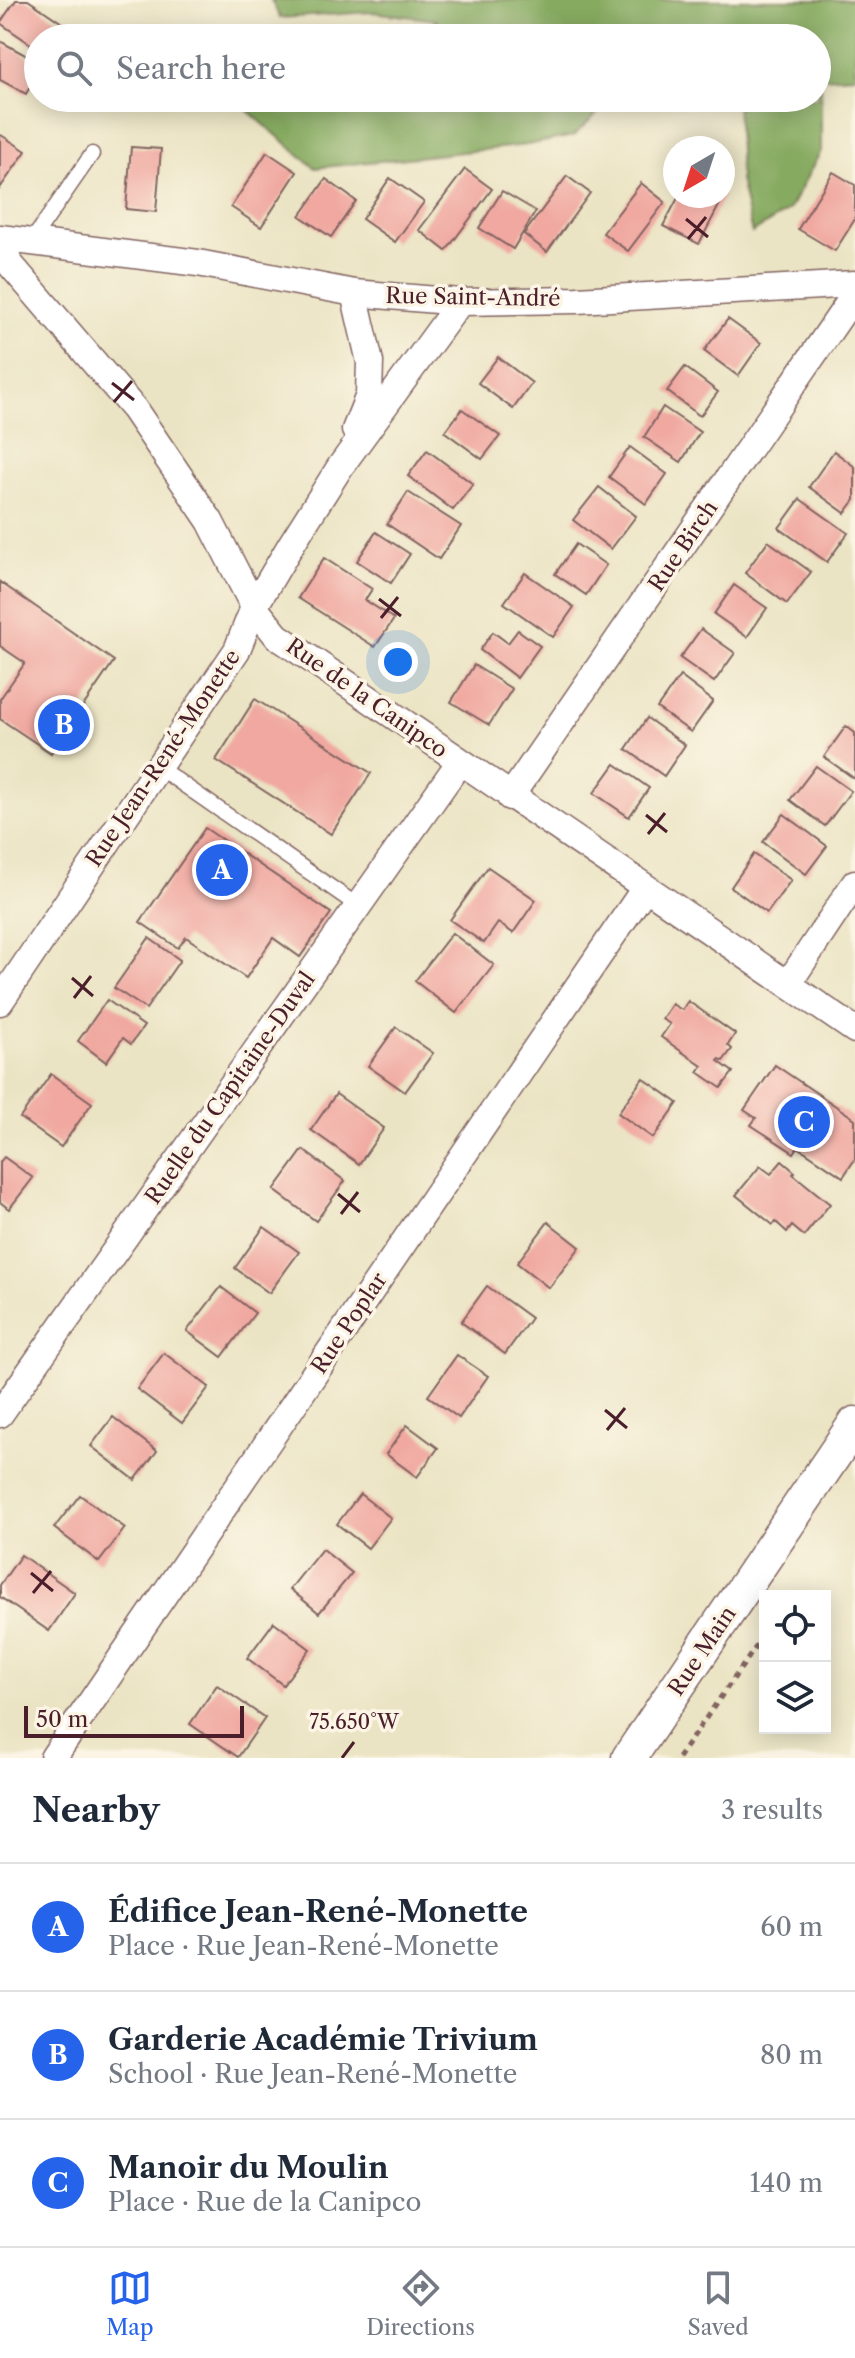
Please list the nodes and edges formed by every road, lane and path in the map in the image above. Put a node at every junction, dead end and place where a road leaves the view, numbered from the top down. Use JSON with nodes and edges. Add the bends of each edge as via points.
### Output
{"nodes":[{"id":1,"x":92,"y":154,"type":"dead end"},
{"id":2,"x":0,"y":238,"type":"edge"},
{"id":3,"x":31,"y":242,"type":"junction"},
{"id":4,"x":3,"y":263,"type":"edge"},
{"id":5,"x":855,"y":284,"type":"edge"},
{"id":6,"x":354,"y":293,"type":"junction"},
{"id":7,"x":855,"y":294,"type":"edge"},
{"id":8,"x":460,"y":302,"type":"junction"},
{"id":9,"x":340,"y":467,"type":"junction"},
{"id":10,"x":254,"y":607,"type":"junction"},
{"id":11,"x":459,"y":763,"type":"junction"},
{"id":12,"x":158,"y":767,"type":"junction"},
{"id":13,"x":510,"y":797,"type":"junction"},
{"id":14,"x":855,"y":883,"type":"edge"},
{"id":15,"x":645,"y":888,"type":"junction"},
{"id":16,"x":358,"y":906,"type":"junction"},
{"id":17,"x":788,"y":984,"type":"junction"},
{"id":18,"x":4,"y":986,"type":"edge"},
{"id":19,"x":855,"y":1030,"type":"edge"},
{"id":20,"x":0,"y":1414,"type":"edge"},
{"id":21,"x":855,"y":1424,"type":"edge"},
{"id":22,"x":759,"y":1643,"type":"edge"},
{"id":23,"x":53,"y":1758,"type":"edge"},
{"id":24,"x":629,"y":1758,"type":"edge"},
{"id":25,"x":678,"y":1758,"type":"edge"}],
"edges":[{"from":1,"to":3,"type":"lane"},
{"from":2,"to":3,"type":"street","name":"Rue Saint-André"},
{"from":3,"to":6,"type":"street","name":"Rue Saint-André","via":[[198,263]]},
{"from":4,"to":10,"type":"street","name":"Rue de la Canipco","via":[[134,409],[210,521]]},
{"from":5,"to":8,"type":"street","name":"Rue Saint-André"},
{"from":6,"to":8,"type":"street","name":"Rue Saint-André"},
{"from":6,"to":9,"type":"street","name":"Rue Jean-René-Monette","via":[[370,362],[369,395]]},
{"from":7,"to":13,"type":"street","name":"Rue Birch"},
{"from":8,"to":9,"type":"street","name":"Rue Jean-René-Monette"},
{"from":9,"to":10,"type":"street","name":"Rue Jean-René-Monette"},
{"from":10,"to":11,"type":"street","name":"Rue de la Canipco","via":[[277,636]]},
{"from":10,"to":12,"type":"street","name":"Rue Jean-René-Monette","via":[[237,650]]},
{"from":11,"to":13,"type":"street","name":"Rue de la Canipco"},
{"from":11,"to":16,"type":"street","name":"Ruelle du Capitaine-Duval"},
{"from":12,"to":16,"type":"lane"},
{"from":12,"to":18,"type":"street","name":"Rue Jean-René-Monette"},
{"from":13,"to":15,"type":"street","name":"Rue de la Canipco"},
{"from":14,"to":17,"type":"street"},
{"from":15,"to":17,"type":"street","name":"Rue de la Canipco"},
{"from":15,"to":23,"type":"street","name":"Rue Poplar"},
{"from":16,"to":20,"type":"street","name":"Ruelle du Capitaine-Duval"},
{"from":17,"to":19,"type":"street","name":"Rue de la Canipco"},
{"from":21,"to":24,"type":"street","name":"Rue Main"},
{"from":22,"to":25,"type":"path"}]}
